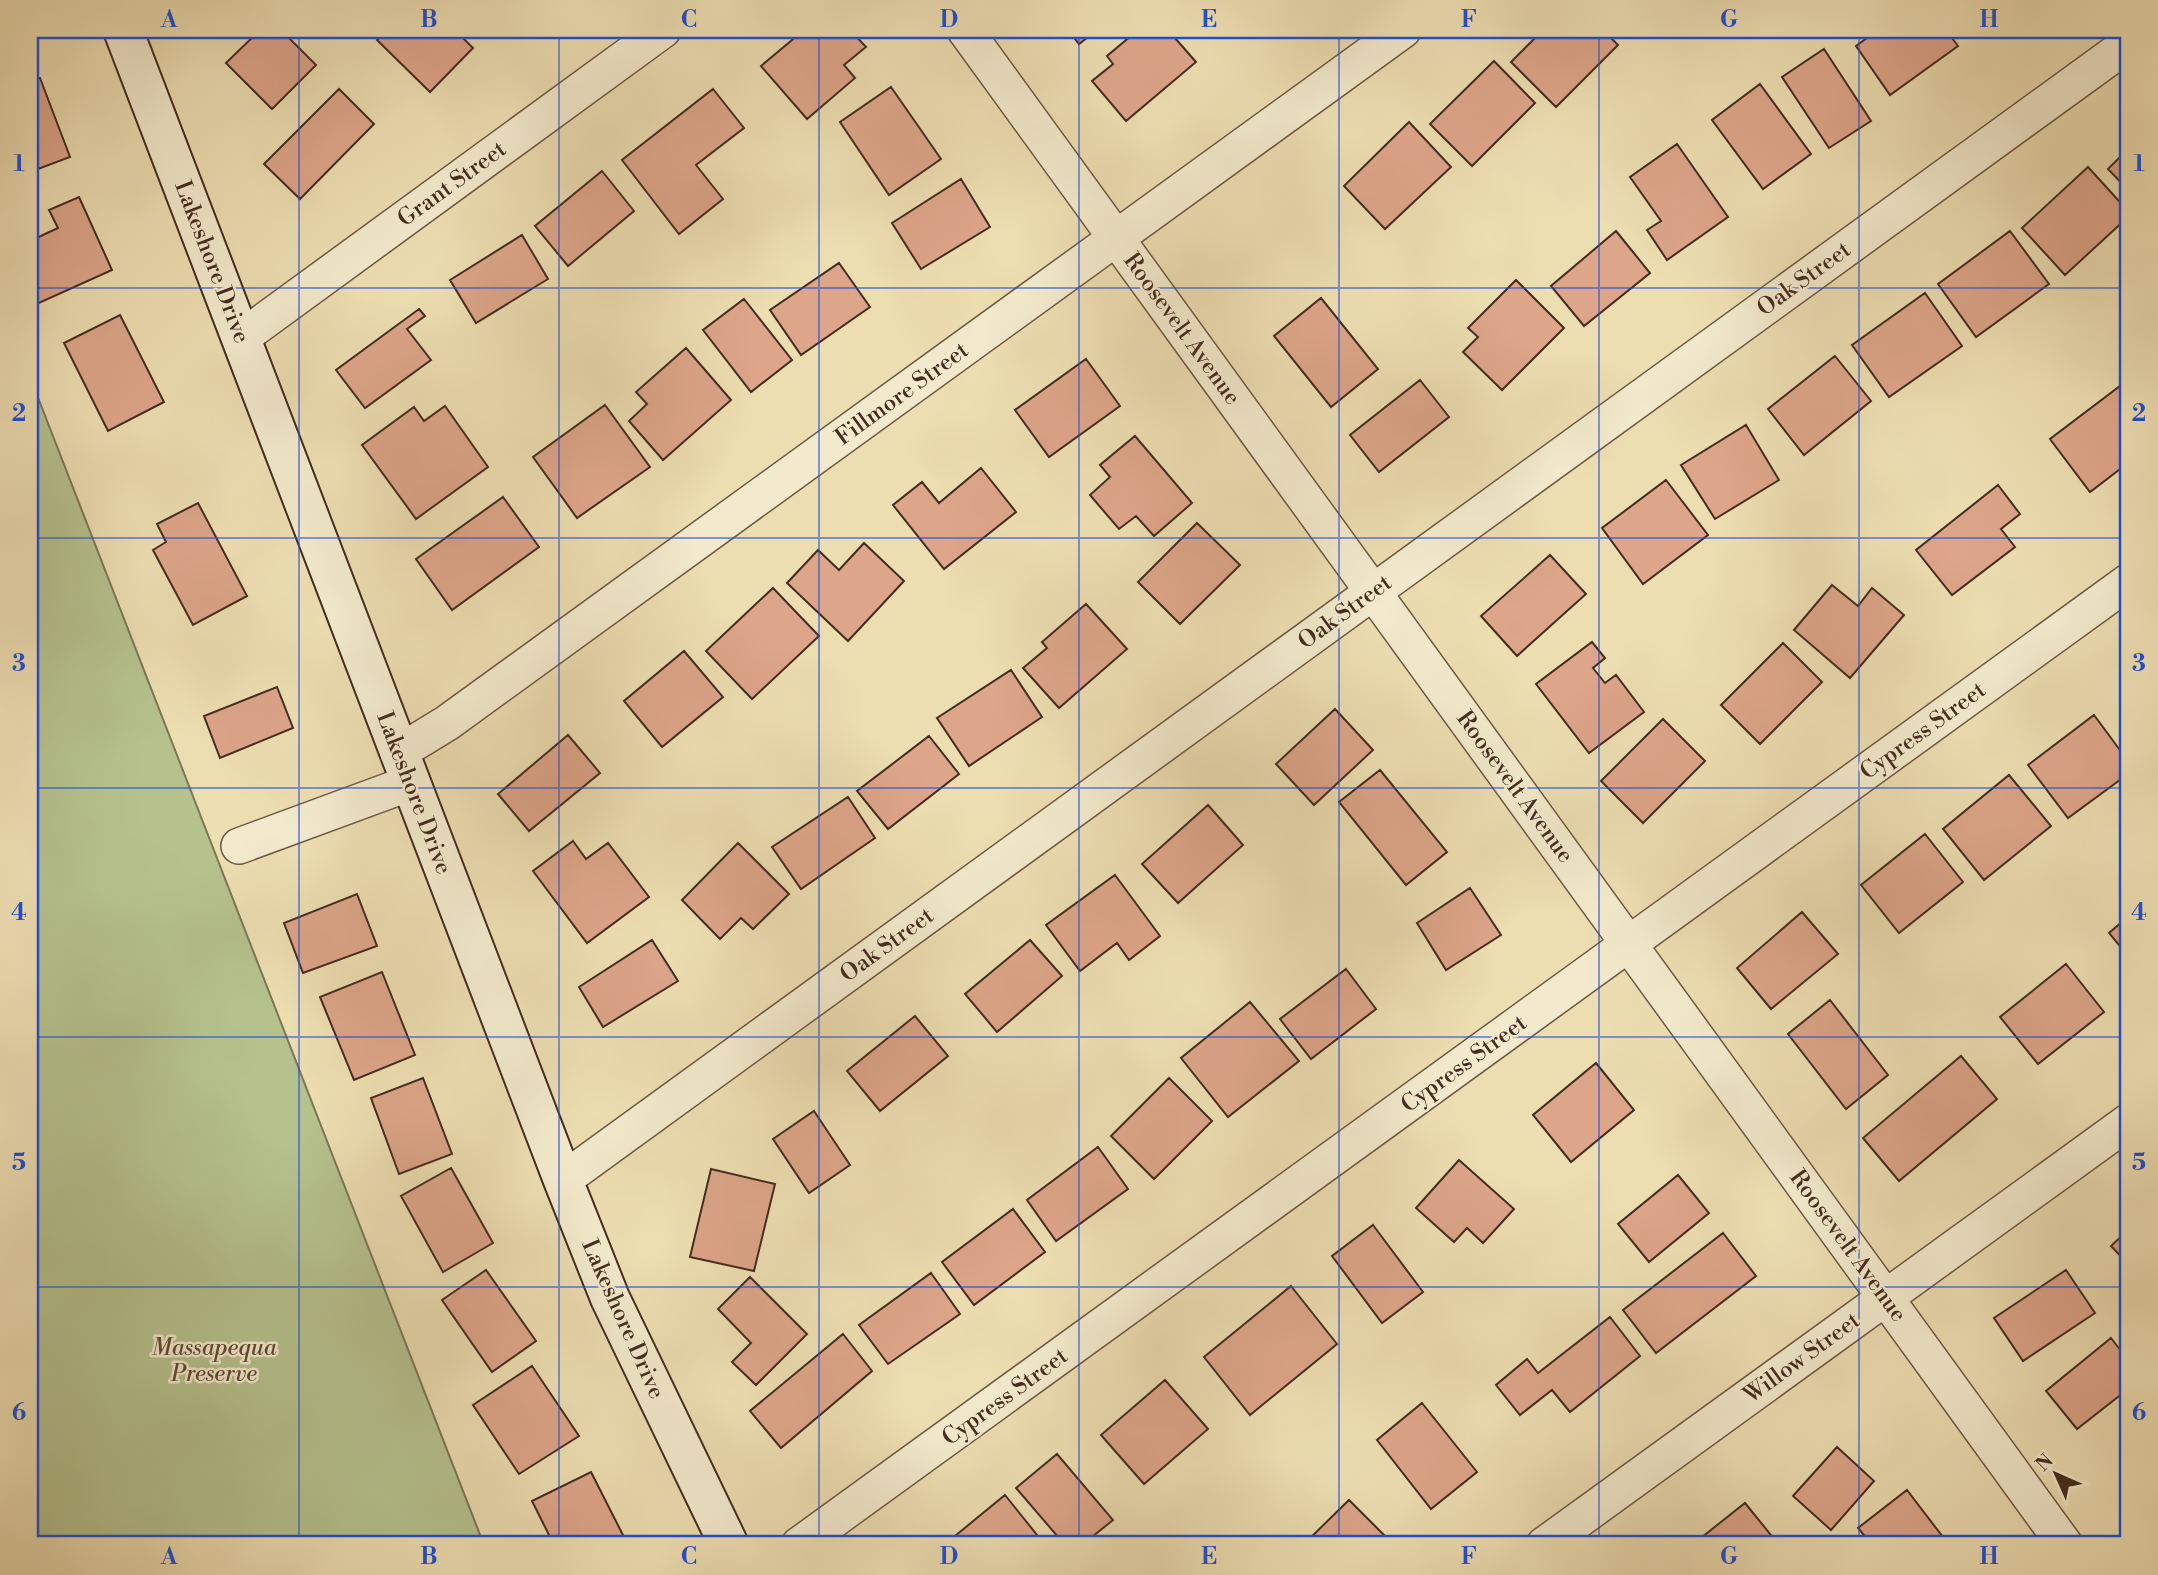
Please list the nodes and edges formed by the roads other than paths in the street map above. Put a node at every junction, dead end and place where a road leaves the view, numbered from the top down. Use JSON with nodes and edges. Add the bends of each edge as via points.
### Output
{"nodes":[{"id":1,"x":123,"y":30,"type":"edge"},
{"id":2,"x":663,"y":30,"type":"edge"},
{"id":3,"x":965,"y":30,"type":"edge"},
{"id":4,"x":1404,"y":30,"type":"edge"},
{"id":5,"x":2128,"y":44,"type":"edge"},
{"id":6,"x":1116,"y":239,"type":"junction"},
{"id":7,"x":242,"y":338,"type":"junction"},
{"id":8,"x":2128,"y":582,"type":"edge"},
{"id":9,"x":1373,"y":592,"type":"junction"},
{"id":10,"x":404,"y":768,"type":"junction"},
{"id":11,"x":239,"y":846,"type":"dead end"},
{"id":12,"x":1629,"y":945,"type":"junction"},
{"id":13,"x":2128,"y":1122,"type":"edge"},
{"id":14,"x":563,"y":1180,"type":"junction"},
{"id":15,"x":1885,"y":1298,"type":"junction"},
{"id":16,"x":729,"y":1545,"type":"edge"},
{"id":17,"x":799,"y":1545,"type":"edge"},
{"id":18,"x":1544,"y":1545,"type":"edge"},
{"id":19,"x":2065,"y":1545,"type":"edge"}],
"edges":[{"from":1,"to":7,"type":"street","name":"Lakeshore Drive"},
{"from":2,"to":7,"type":"street","name":"Grant Street"},
{"from":3,"to":6,"type":"street","name":"Roosevelt Avenue"},
{"from":4,"to":6,"type":"street","name":"Fillmore Street"},
{"from":5,"to":9,"type":"street","name":"Oak Street"},
{"from":6,"to":9,"type":"street","name":"Roosevelt Avenue"},
{"from":6,"to":10,"type":"street","name":"Fillmore Street","via":[[447,723]]},
{"from":7,"to":10,"type":"street","name":"Lakeshore Drive"},
{"from":8,"to":12,"type":"street","name":"Cypress Street"},
{"from":9,"to":12,"type":"street","name":"Roosevelt Avenue"},
{"from":9,"to":14,"type":"street","name":"Oak Street"},
{"from":10,"to":11,"type":"street","name":"Fillmore Street"},
{"from":10,"to":14,"type":"street","name":"Lakeshore Drive"},
{"from":12,"to":15,"type":"street","name":"Roosevelt Avenue"},
{"from":12,"to":17,"type":"street","name":"Cypress Street"},
{"from":13,"to":15,"type":"street","name":"Willow Street"},
{"from":14,"to":16,"type":"street","name":"Lakeshore Drive","via":[[610,1298]]},
{"from":15,"to":18,"type":"street","name":"Willow Street"},
{"from":15,"to":19,"type":"street","name":"Roosevelt Avenue"}]}
